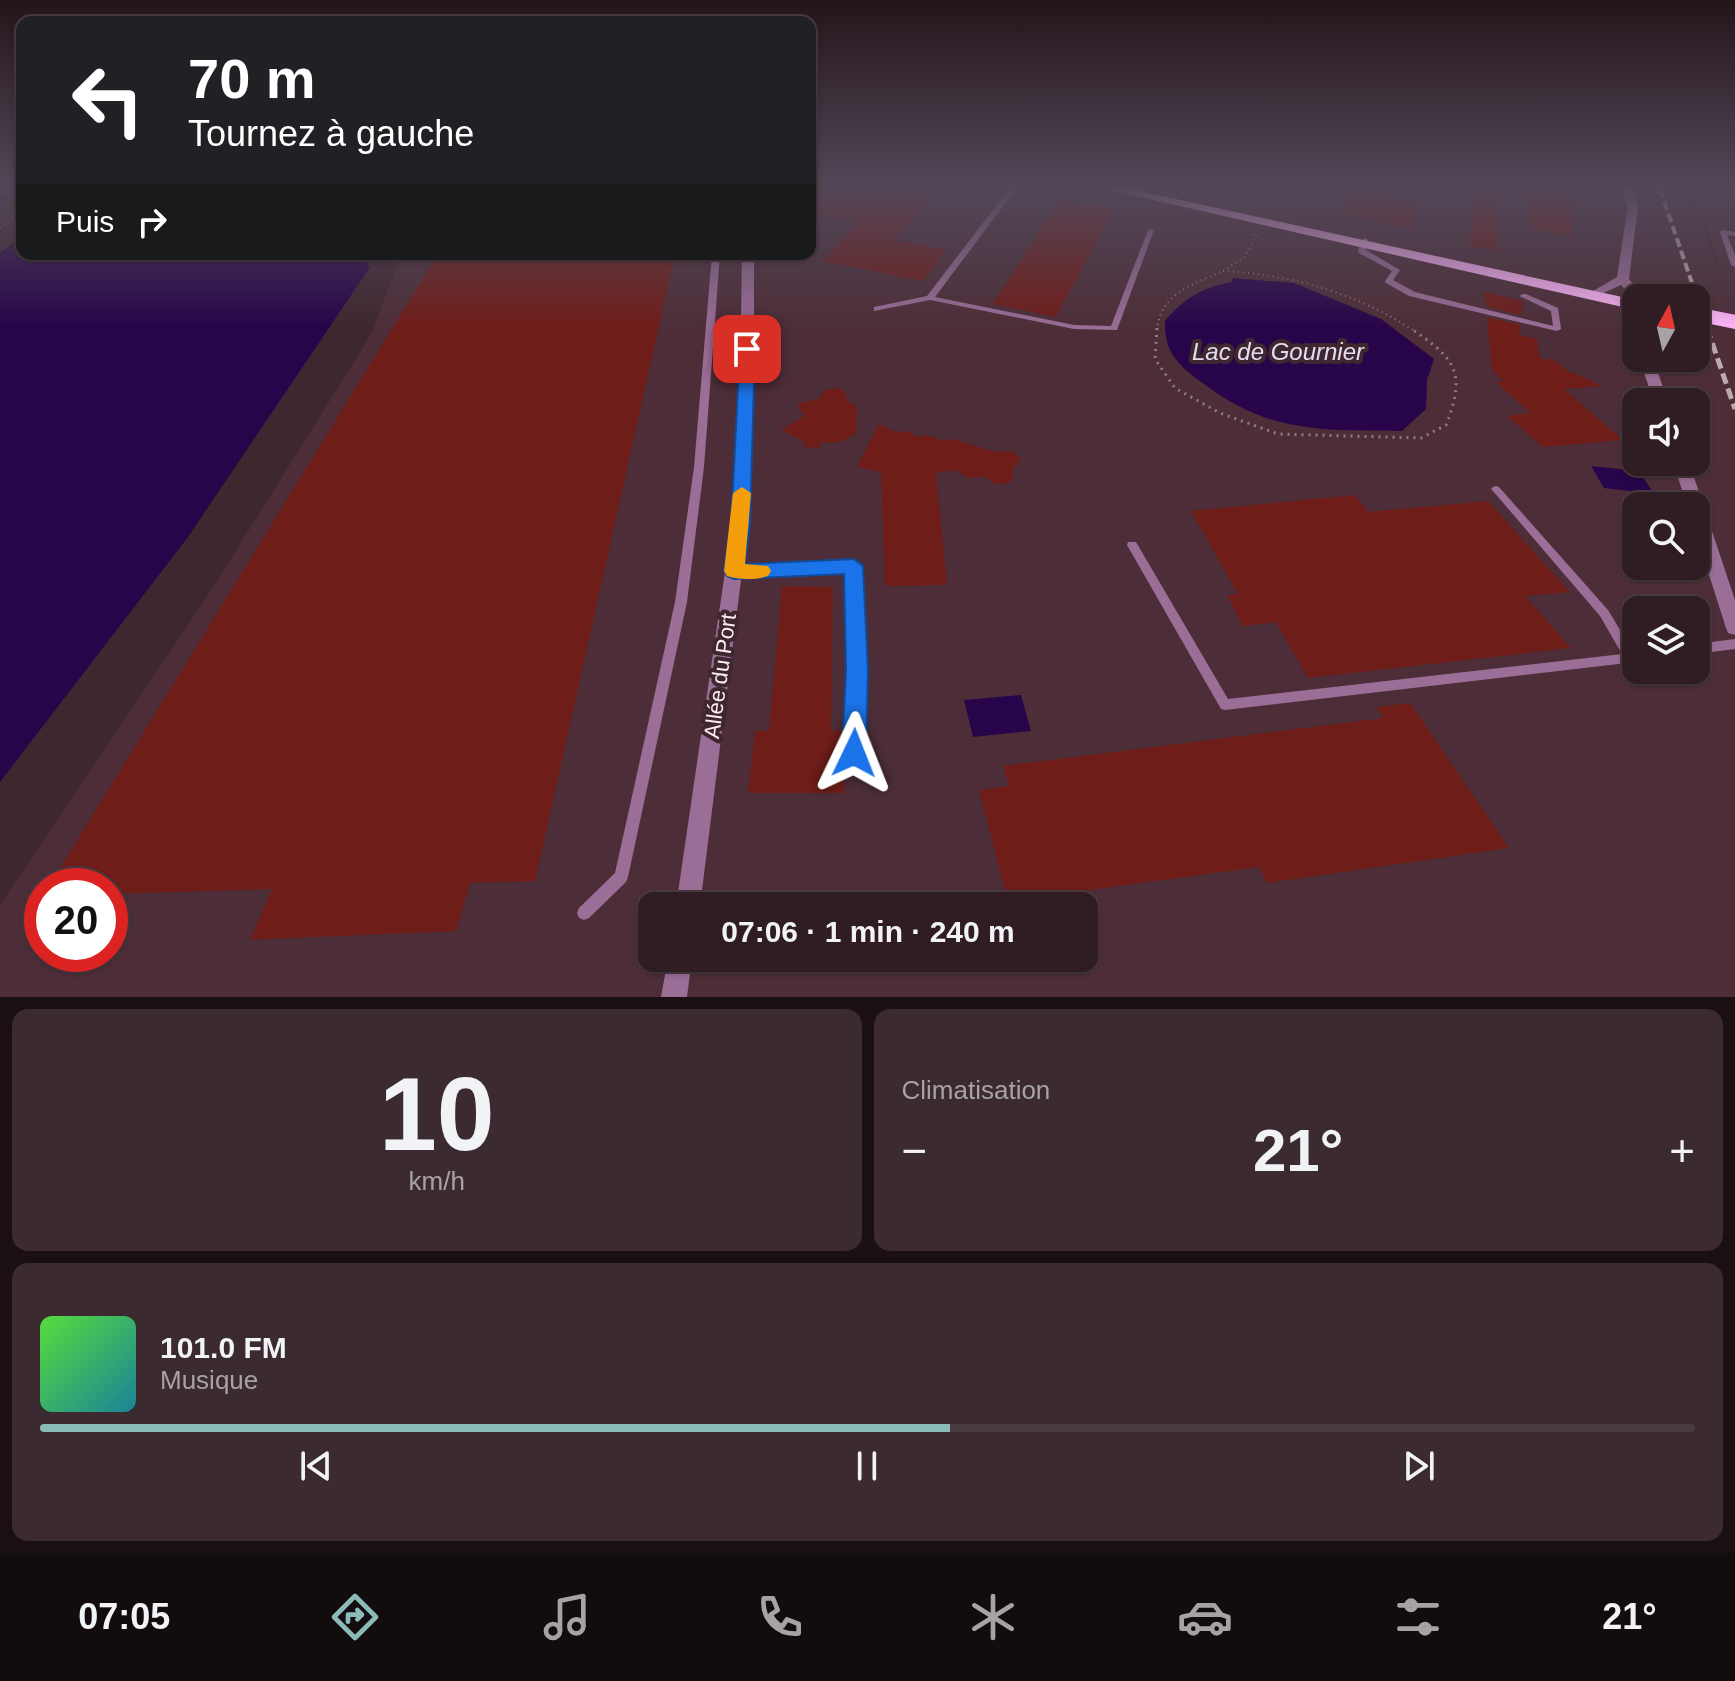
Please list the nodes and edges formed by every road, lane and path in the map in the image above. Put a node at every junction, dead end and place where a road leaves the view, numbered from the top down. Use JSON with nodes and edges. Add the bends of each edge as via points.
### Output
{"nodes":[{"id":1,"x":978,"y":236,"type":"edge"},
{"id":2,"x":1149,"y":236,"type":"edge"},
{"id":3,"x":1256,"y":236,"type":"edge"},
{"id":4,"x":1329,"y":236,"type":"edge"},
{"id":5,"x":1332,"y":236,"type":"edge"},
{"id":6,"x":1629,"y":236,"type":"edge"},
{"id":7,"x":1724,"y":236,"type":"edge"},
{"id":8,"x":1364,"y":243,"type":"junction"},
{"id":9,"x":716,"y":260,"type":"edge"},
{"id":10,"x":748,"y":260,"type":"edge"},
{"id":11,"x":1735,"y":265,"type":"edge"},
{"id":12,"x":1223,"y":271,"type":"junction"},
{"id":13,"x":1623,"y":279,"type":"junction"},
{"id":14,"x":1626,"y":284,"type":"edge"},
{"id":15,"x":1599,"y":291,"type":"junction"},
{"id":16,"x":1523,"y":296,"type":"dead end"},
{"id":17,"x":930,"y":298,"type":"junction"},
{"id":18,"x":1622,"y":298,"type":"edge"},
{"id":19,"x":1622,"y":298,"type":"edge"},
{"id":20,"x":877,"y":309,"type":"dead end"},
{"id":21,"x":1710,"y":317,"type":"edge"},
{"id":22,"x":1735,"y":322,"type":"edge"},
{"id":23,"x":1496,"y":489,"type":"dead end"},
{"id":24,"x":1132,"y":545,"type":"dead end"},
{"id":25,"x":1710,"y":550,"type":"edge"},
{"id":26,"x":734,"y":571,"type":"junction"},
{"id":27,"x":1735,"y":628,"type":"edge"},
{"id":28,"x":1622,"y":640,"type":"edge"},
{"id":29,"x":1735,"y":644,"type":"edge"},
{"id":30,"x":1710,"y":647,"type":"edge"},
{"id":31,"x":1622,"y":658,"type":"edge"},
{"id":32,"x":854,"y":753,"type":"dead end"},
{"id":33,"x":690,"y":892,"type":"edge"},
{"id":34,"x":584,"y":913,"type":"dead end"},
{"id":35,"x":678,"y":972,"type":"edge"},
{"id":36,"x":674,"y":997,"type":"edge"}],
"edges":[{"from":1,"to":17,"type":"lane"},
{"from":2,"to":17,"type":"lane","via":[[1114,328],[1074,327]]},
{"from":3,"to":12,"type":"path","via":[[1245,257]]},
{"from":4,"to":8,"type":"main road"},
{"from":5,"to":8,"type":"main road"},
{"from":6,"to":13,"type":"street"},
{"from":7,"to":11,"type":"lane"},
{"from":8,"to":15,"type":"main road"},
{"from":8,"to":16,"type":"lane","via":[[1362,251],[1396,270],[1389,281],[1412,294],[1557,329],[1555,310]]},
{"from":8,"to":18,"type":"main road"},
{"from":9,"to":34,"type":"lane","via":[[699,467],[681,602],[621,877]]},
{"from":10,"to":26,"type":"street","name":"Allée du Port","via":[[747,381]]},
{"from":12,"to":12,"type":"path","via":[[1174,293],[1158,317],[1155,359],[1175,388],[1220,413],[1278,434],[1421,438],[1446,425],[1458,388],[1455,370],[1430,341],[1391,316],[1335,292],[1283,277]]},
{"from":13,"to":14,"type":"street"},
{"from":13,"to":15,"type":"street"},
{"from":15,"to":19,"type":"main road"},
{"from":17,"to":20,"type":"lane"},
{"from":21,"to":22,"type":"main road","bridge":true},
{"from":23,"to":28,"type":"lane"},
{"from":24,"to":31,"type":"lane","via":[[1225,705]]},
{"from":25,"to":27,"type":"street"},
{"from":26,"to":32,"type":"lane","via":[[854,566]]},
{"from":26,"to":33,"type":"street","name":"Allée du Port"},
{"from":29,"to":30,"type":"lane"},
{"from":35,"to":36,"type":"street"}]}
